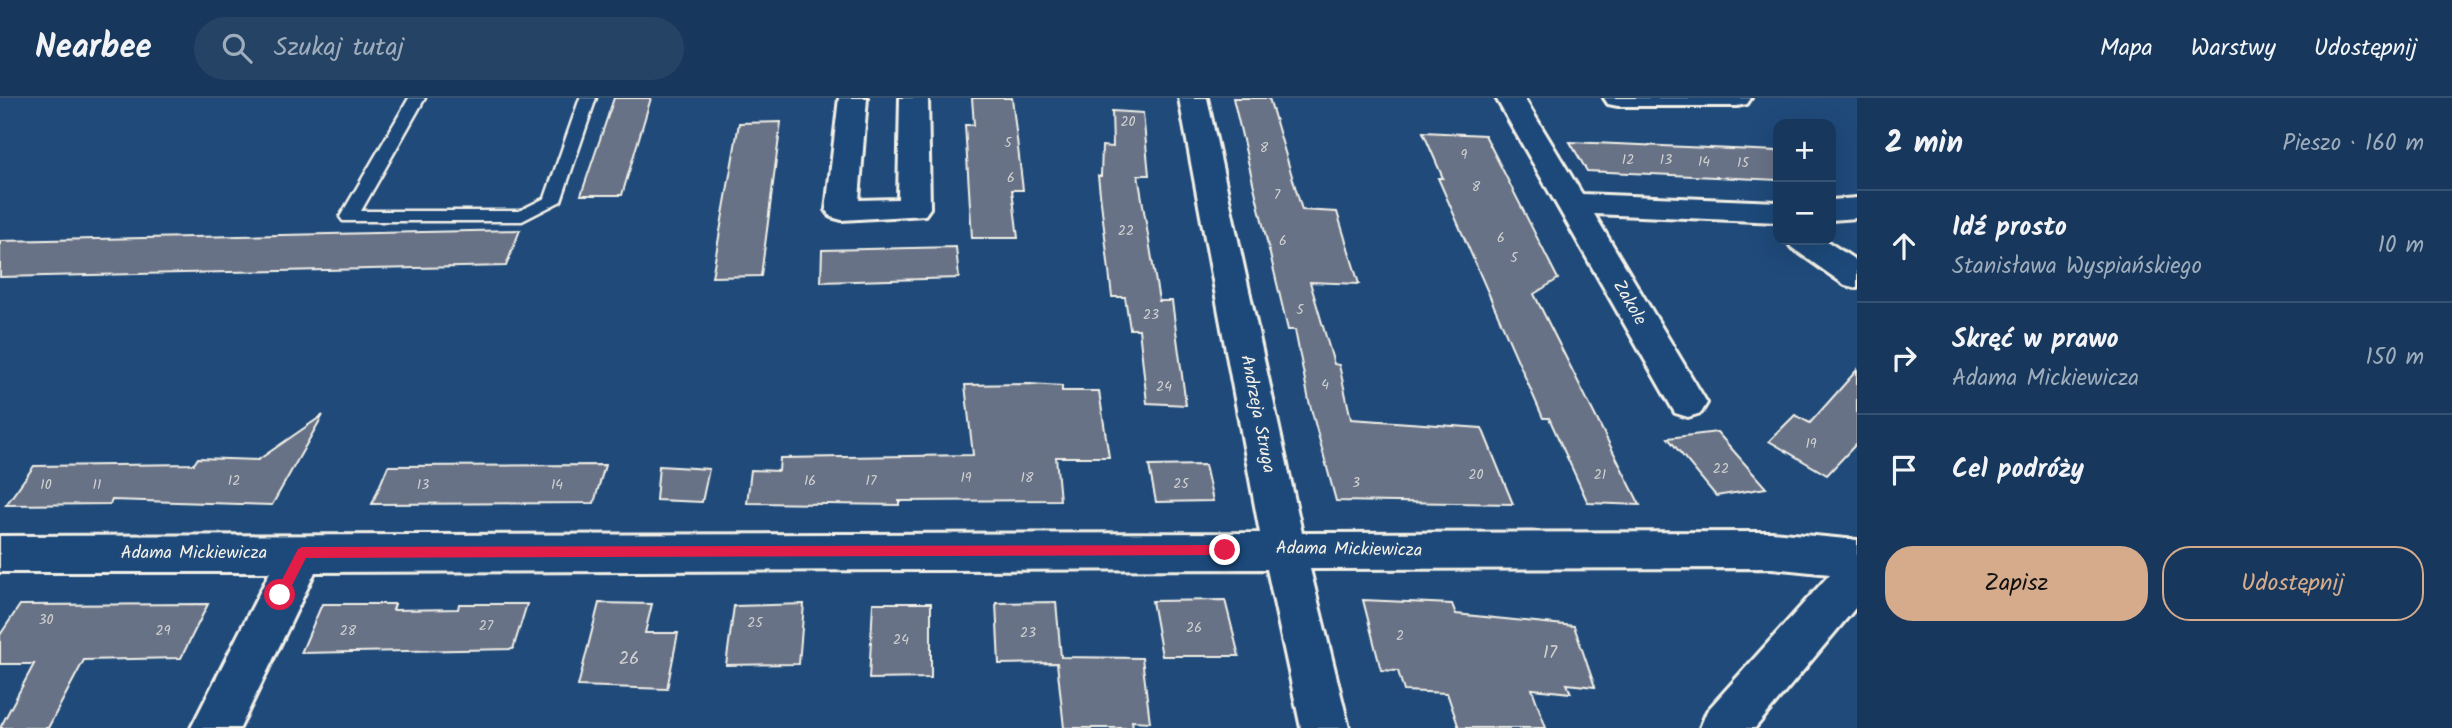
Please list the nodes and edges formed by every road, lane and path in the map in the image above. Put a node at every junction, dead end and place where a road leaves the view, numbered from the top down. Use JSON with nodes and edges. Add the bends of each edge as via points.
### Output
{"nodes":[{"id":1,"x":417,"y":98,"type":"edge"},
{"id":2,"x":588,"y":98,"type":"edge"},
{"id":3,"x":853,"y":98,"type":"edge"},
{"id":4,"x":914,"y":98,"type":"edge"},
{"id":5,"x":1194,"y":98,"type":"edge"},
{"id":6,"x":1510,"y":98,"type":"edge"},
{"id":7,"x":1618,"y":98,"type":"edge"},
{"id":8,"x":1737,"y":98,"type":"edge"},
{"id":9,"x":1570,"y":203,"type":"junction"},
{"id":10,"x":1857,"y":208,"type":"edge"},
{"id":11,"x":1836,"y":210,"type":"edge"},
{"id":12,"x":1773,"y":215,"type":"edge"},
{"id":13,"x":1810,"y":245,"type":"edge"},
{"id":14,"x":1857,"y":277,"type":"edge"},
{"id":15,"x":1688,"y":403,"type":"dead end"},
{"id":16,"x":1284,"y":549,"type":"junction"},
{"id":17,"x":302,"y":553,"type":"junction"},
{"id":18,"x":0,"y":554,"type":"edge"},
{"id":19,"x":1857,"y":558,"type":"edge"},
{"id":20,"x":1857,"y":574,"type":"edge"},
{"id":21,"x":215,"y":728,"type":"edge"},
{"id":22,"x":1325,"y":728,"type":"edge"},
{"id":23,"x":1724,"y":728,"type":"edge"}],
"edges":[{"from":1,"to":2,"type":"lane","via":[[349,217],[522,216],[552,201]]},
{"from":3,"to":4,"type":"street","via":[[842,210],[914,208]]},
{"from":5,"to":16,"type":"street","name":"Andrzeja Struga"},
{"from":6,"to":9,"type":"street","name":"Zakole"},
{"from":7,"to":8,"type":"street"},
{"from":9,"to":12,"type":"street"},
{"from":9,"to":15,"type":"street","name":"Zakole"},
{"from":10,"to":11,"type":"street"},
{"from":13,"to":14,"type":"street"},
{"from":16,"to":17,"type":"street","name":"Adama Mickiewicza"},
{"from":16,"to":19,"type":"street","name":"Adama Mickiewicza","via":[[1772,550]]},
{"from":16,"to":22,"type":"street","name":"Andrzeja Struga"},
{"from":17,"to":18,"type":"street","name":"Adama Mickiewicza"},
{"from":17,"to":21,"type":"street"},
{"from":20,"to":23,"type":"street"}]}
